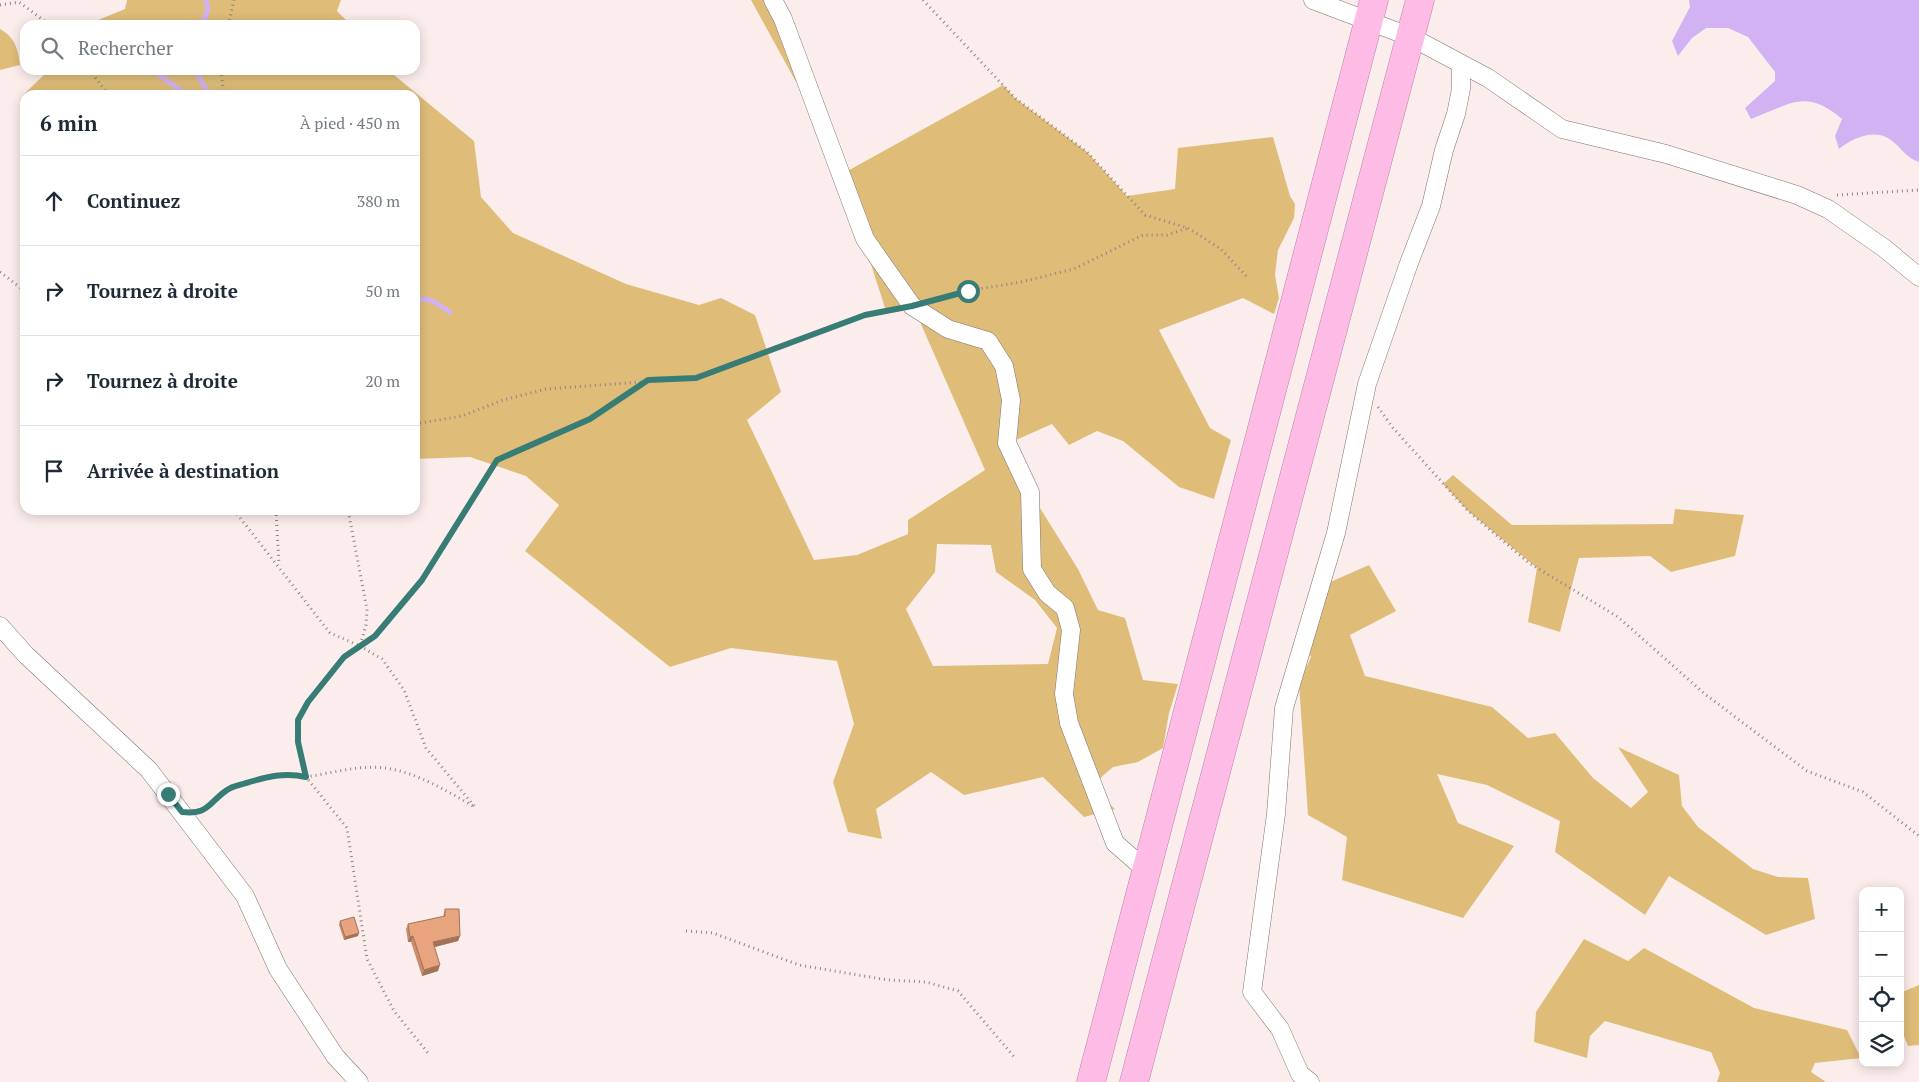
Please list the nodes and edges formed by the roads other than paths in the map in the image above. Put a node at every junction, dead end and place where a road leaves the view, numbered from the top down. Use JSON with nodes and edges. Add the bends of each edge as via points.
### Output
{"nodes":[{"id":1,"x":774,"y":0,"type":"edge"},
{"id":2,"x":1313,"y":0,"type":"edge"},
{"id":3,"x":1420,"y":0,"type":"edge"},
{"id":4,"x":1372,"y":10,"type":"edge"},
{"id":5,"x":1411,"y":37,"type":"junction"},
{"id":6,"x":1461,"y":64,"type":"junction"},
{"id":7,"x":1919,"y":277,"type":"edge"},
{"id":8,"x":0,"y":626,"type":"edge"},
{"id":9,"x":1147,"y":871,"type":"junction"},
{"id":10,"x":359,"y":1082,"type":"edge"},
{"id":11,"x":1091,"y":1082,"type":"edge"},
{"id":12,"x":1134,"y":1082,"type":"edge"},
{"id":13,"x":1310,"y":1082,"type":"edge"}],
"edges":[{"from":1,"to":9,"type":"street","via":[[865,239],[912,306],[948,329],[988,341],[1004,366],[1011,400],[1007,444],[1030,492],[1032,569],[1047,593],[1065,608],[1071,630],[1064,694],[1070,723],[1115,843]]},
{"from":2,"to":4,"type":"street"},
{"from":3,"to":5,"type":"highway"},
{"from":4,"to":5,"type":"street"},
{"from":4,"to":9,"type":"highway"},
{"from":5,"to":6,"type":"street"},
{"from":5,"to":12,"type":"highway"},
{"from":6,"to":7,"type":"street","via":[[1488,78],[1562,129],[1666,154],[1797,195],[1828,209]]},
{"from":6,"to":13,"type":"street","via":[[1456,114],[1431,206],[1366,384],[1336,533],[1284,708],[1276,814],[1252,992],[1280,1029],[1300,1074]]},
{"from":8,"to":10,"type":"street","via":[[26,655],[149,770],[244,896],[278,969],[334,1056]]},
{"from":9,"to":11,"type":"highway"}]}
